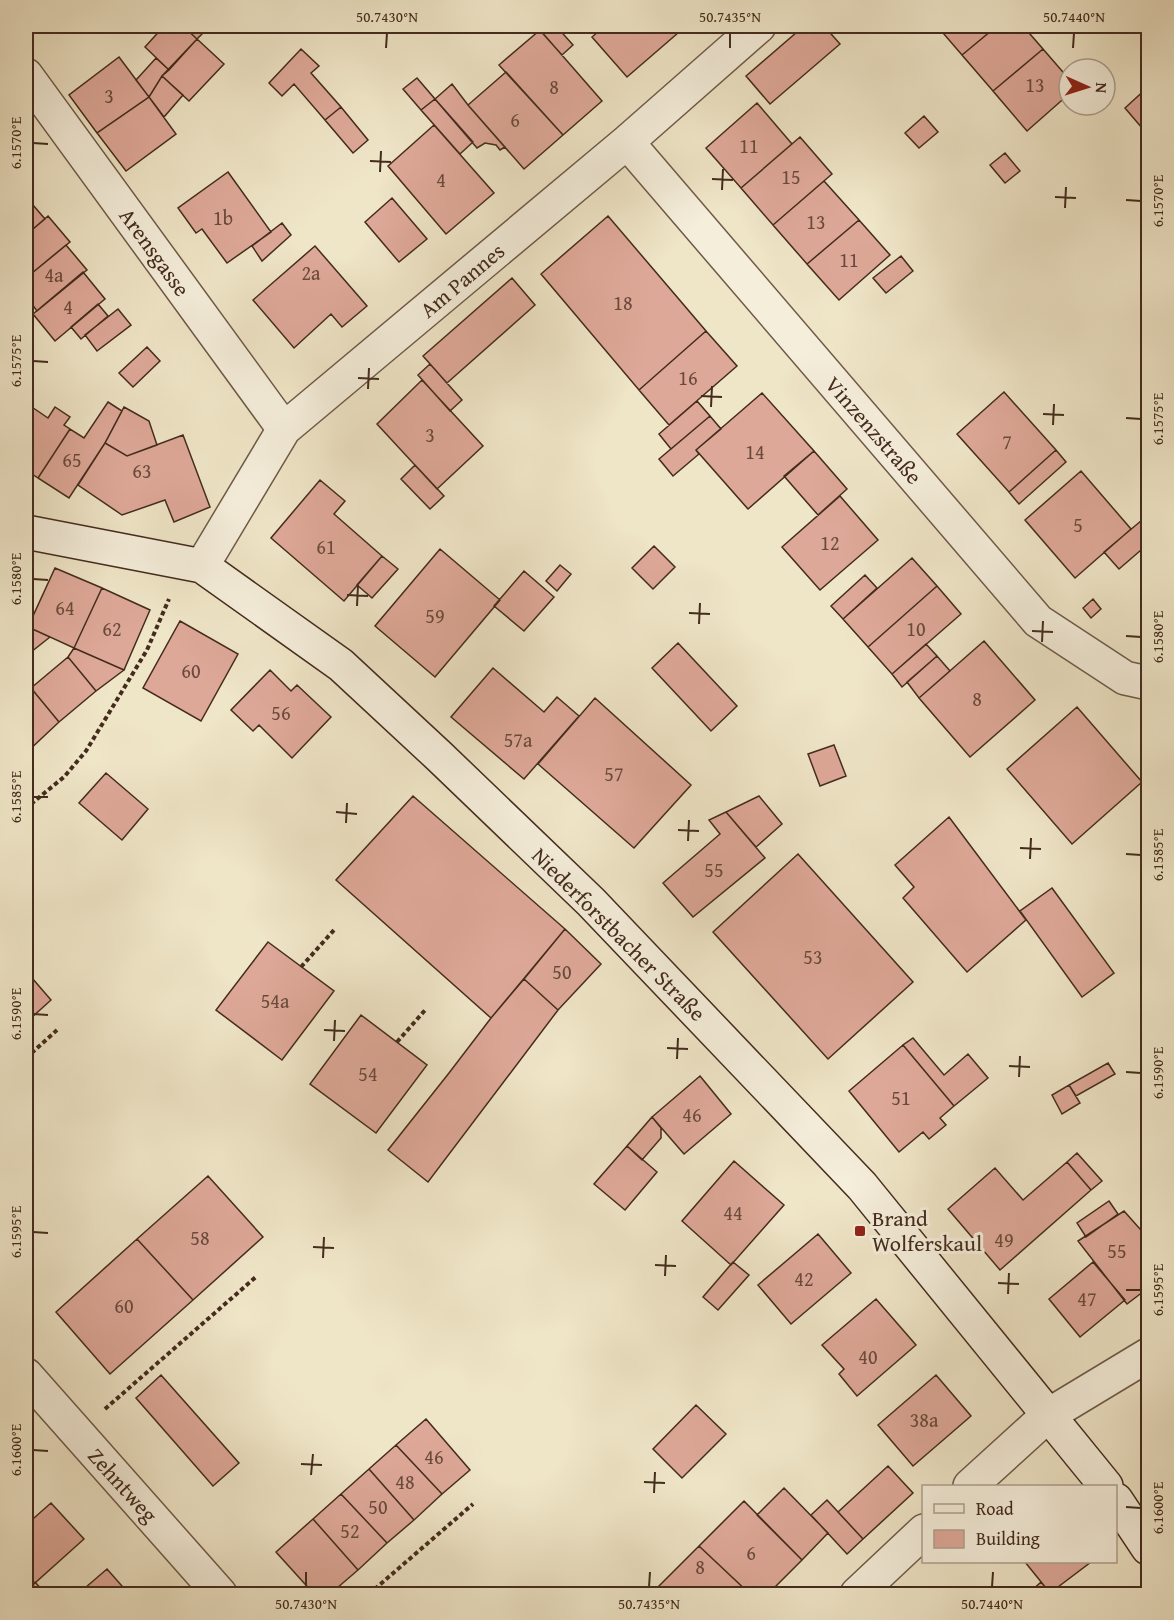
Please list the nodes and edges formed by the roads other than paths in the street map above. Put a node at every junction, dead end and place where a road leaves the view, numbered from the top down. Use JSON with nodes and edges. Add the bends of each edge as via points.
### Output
{"nodes":[{"id":1,"x":759,"y":26,"type":"edge"},
{"id":2,"x":26,"y":75,"type":"edge"},
{"id":3,"x":627,"y":142,"type":"junction"},
{"id":4,"x":284,"y":429,"type":"junction"},
{"id":5,"x":26,"y":532,"type":"edge"},
{"id":6,"x":194,"y":564,"type":"junction"},
{"id":7,"x":1149,"y":683,"type":"edge"},
{"id":8,"x":1149,"y":1355,"type":"edge"},
{"id":9,"x":26,"y":1375,"type":"edge"},
{"id":10,"x":1047,"y":1416,"type":"junction"},
{"id":11,"x":971,"y":1485,"type":"edge"},
{"id":12,"x":1105,"y":1485,"type":"edge"},
{"id":13,"x":1117,"y":1501,"type":"edge"},
{"id":14,"x":922,"y":1533,"type":"edge"},
{"id":15,"x":1149,"y":1548,"type":"edge"},
{"id":16,"x":220,"y":1594,"type":"edge"},
{"id":17,"x":857,"y":1594,"type":"edge"}],
"edges":[{"from":1,"to":3,"type":"street","name":"Am Pannes"},
{"from":2,"to":4,"type":"street","name":"Arensgasse"},
{"from":3,"to":4,"type":"street","name":"Am Pannes"},
{"from":3,"to":7,"type":"street","name":"Vinzenzstraße","via":[[1038,621],[1125,678]]},
{"from":4,"to":6,"type":"street","name":"Am Pannes"},
{"from":5,"to":6,"type":"street","name":"Niederforstbacher Straße"},
{"from":6,"to":10,"type":"street","name":"Niederforstbacher Straße","via":[[341,665],[591,902],[862,1186]]},
{"from":8,"to":10,"type":"street"},
{"from":9,"to":16,"type":"street","name":"Zehntweg"},
{"from":10,"to":11,"type":"street"},
{"from":10,"to":12,"type":"street","name":"Niederforstbacher Straße"},
{"from":13,"to":15,"type":"street"},
{"from":14,"to":17,"type":"street"}]}
